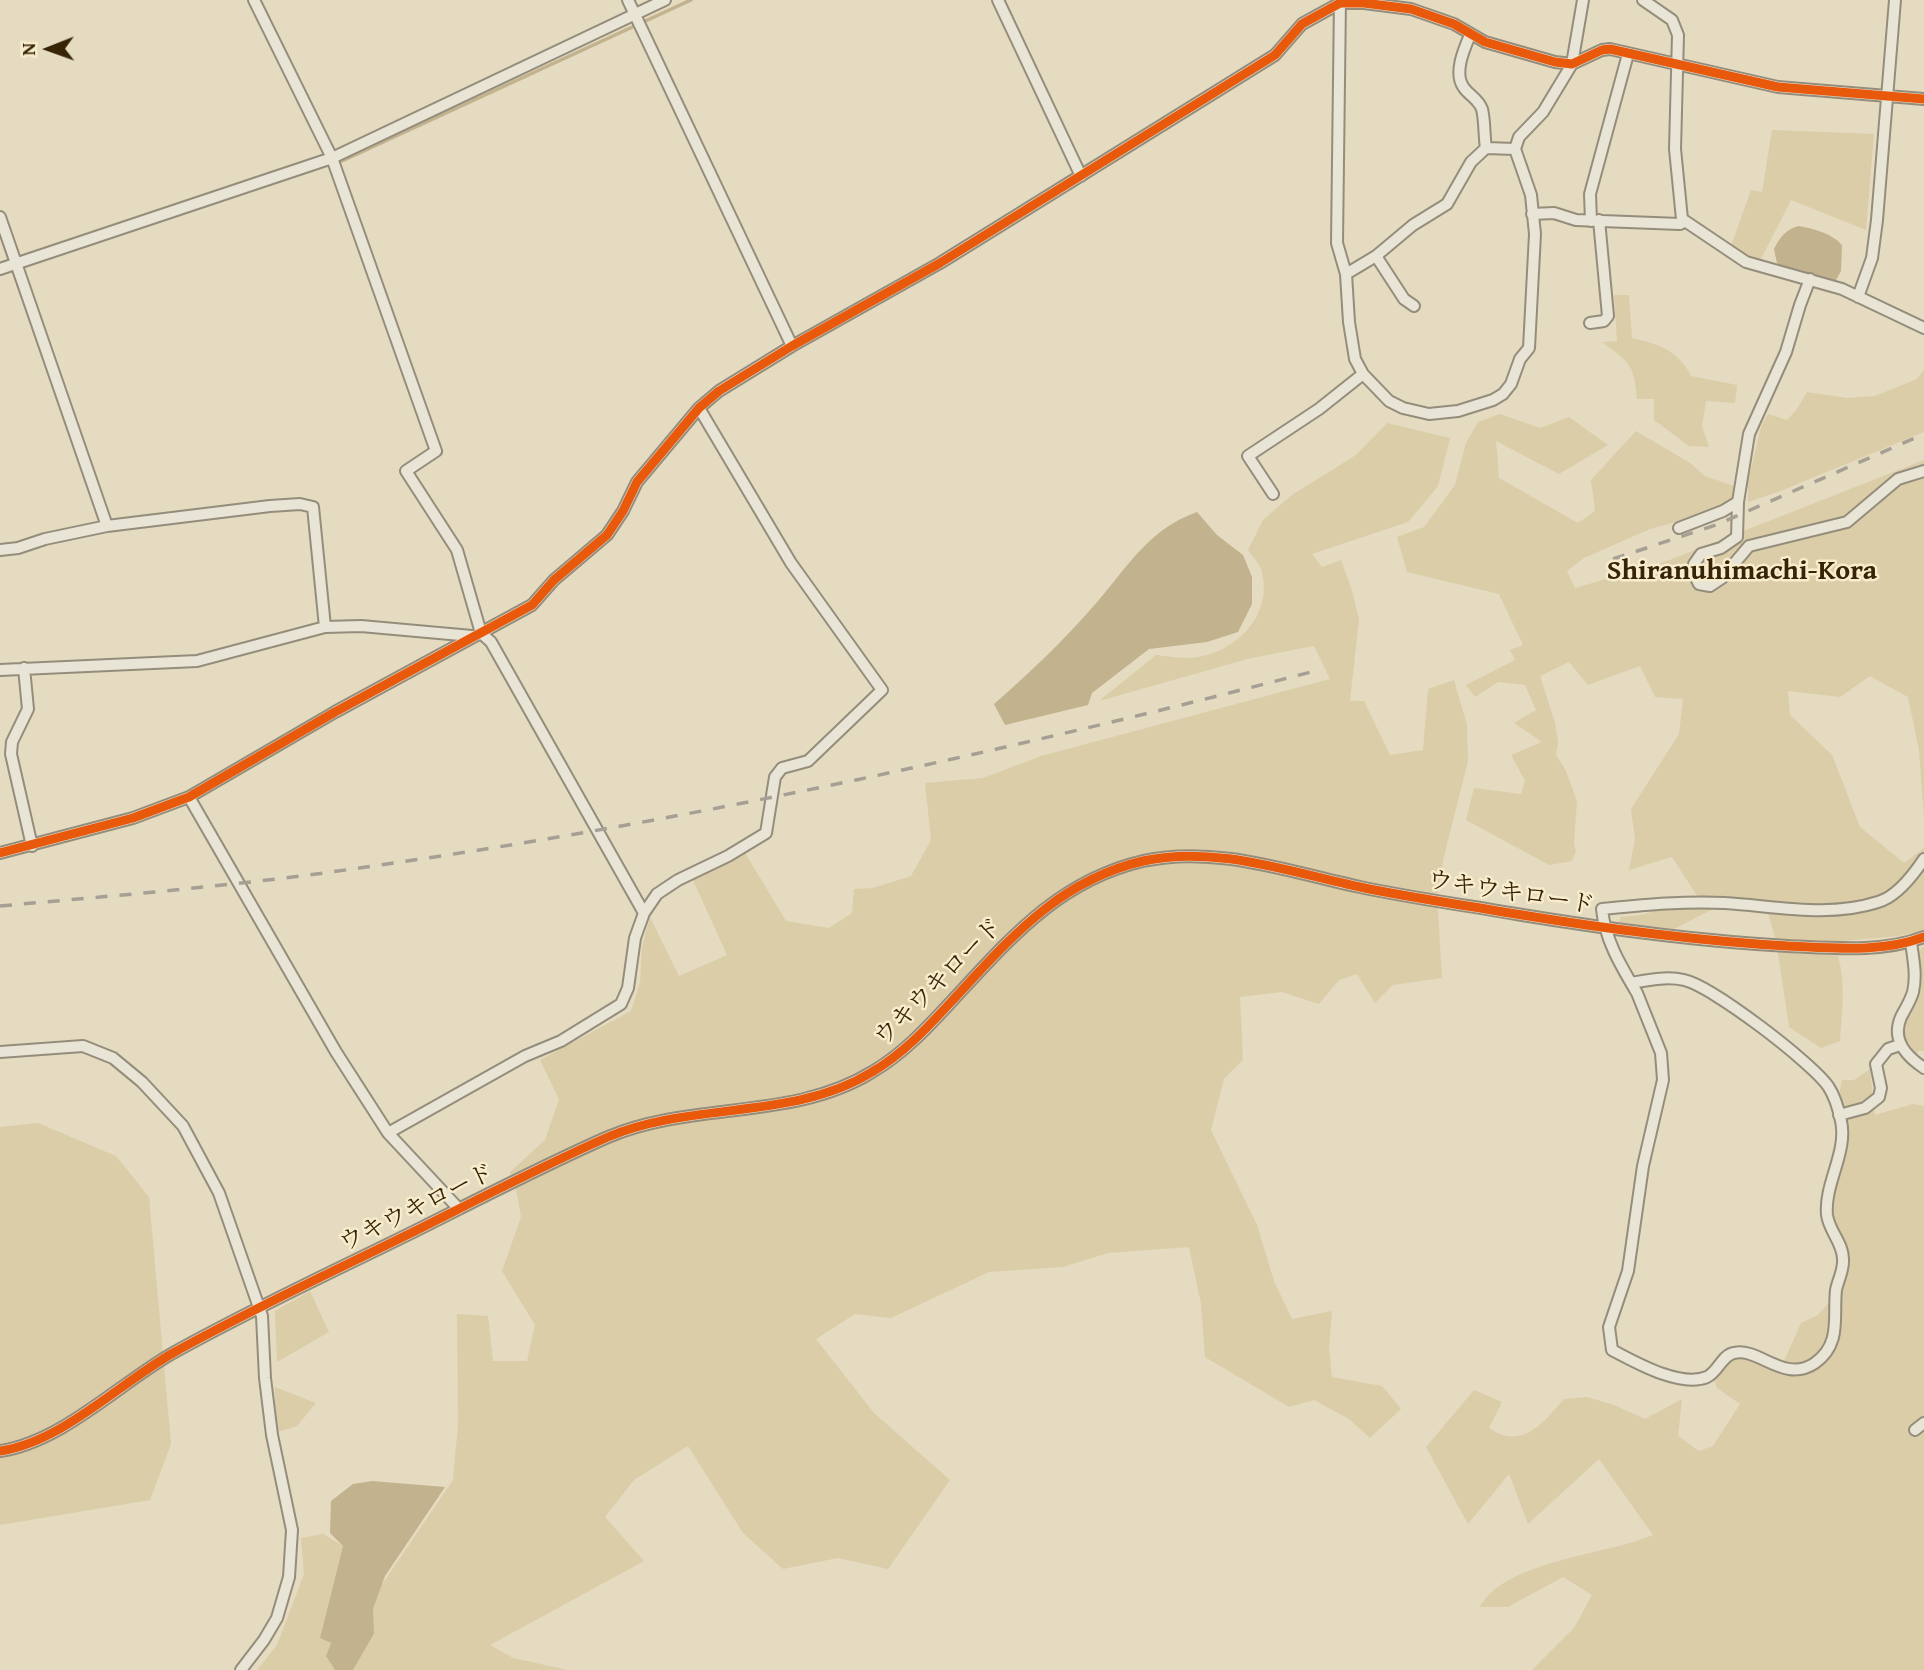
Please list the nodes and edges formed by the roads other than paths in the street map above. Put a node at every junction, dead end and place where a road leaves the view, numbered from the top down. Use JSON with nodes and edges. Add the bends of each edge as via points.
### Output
{"nodes":[{"id":1,"x":254,"y":0,"type":"edge"},
{"id":2,"x":628,"y":0,"type":"edge"},
{"id":3,"x":665,"y":0,"type":"edge"},
{"id":4,"x":998,"y":0,"type":"edge"},
{"id":5,"x":1583,"y":0,"type":"edge"},
{"id":6,"x":1643,"y":0,"type":"edge"},
{"id":7,"x":1895,"y":0,"type":"edge"},
{"id":8,"x":1340,"y":1,"type":"edge"},
{"id":9,"x":636,"y":16,"type":"junction"},
{"id":10,"x":1470,"y":35,"type":"junction"},
{"id":11,"x":1628,"y":54,"type":"junction"},
{"id":12,"x":1572,"y":64,"type":"junction"},
{"id":13,"x":1676,"y":64,"type":"junction"},
{"id":14,"x":1887,"y":96,"type":"junction"},
{"id":15,"x":1924,"y":99,"type":"edge"},
{"id":16,"x":1486,"y":148,"type":"junction"},
{"id":17,"x":1515,"y":149,"type":"junction"},
{"id":18,"x":332,"y":159,"type":"junction"},
{"id":19,"x":1081,"y":176,"type":"junction"},
{"id":20,"x":1532,"y":214,"type":"junction"},
{"id":21,"x":0,"y":217,"type":"edge"},
{"id":22,"x":1595,"y":220,"type":"junction"},
{"id":23,"x":1685,"y":222,"type":"junction"},
{"id":24,"x":1376,"y":256,"type":"junction"},
{"id":25,"x":16,"y":264,"type":"junction"},
{"id":26,"x":0,"y":269,"type":"edge"},
{"id":27,"x":1346,"y":274,"type":"junction"},
{"id":28,"x":1810,"y":279,"type":"junction"},
{"id":29,"x":1858,"y":297,"type":"junction"},
{"id":30,"x":1414,"y":306,"type":"dead end"},
{"id":31,"x":1590,"y":323,"type":"dead end"},
{"id":32,"x":1924,"y":328,"type":"edge"},
{"id":33,"x":792,"y":346,"type":"junction"},
{"id":34,"x":1363,"y":374,"type":"junction"},
{"id":35,"x":699,"y":408,"type":"junction"},
{"id":36,"x":1924,"y":471,"type":"edge"},
{"id":37,"x":1273,"y":494,"type":"dead end"},
{"id":38,"x":1738,"y":502,"type":"junction"},
{"id":39,"x":107,"y":526,"type":"junction"},
{"id":40,"x":1679,"y":528,"type":"dead end"},
{"id":41,"x":0,"y":550,"type":"edge"},
{"id":42,"x":325,"y":627,"type":"junction"},
{"id":43,"x":476,"y":634,"type":"junction"},
{"id":44,"x":24,"y":668,"type":"junction"},
{"id":45,"x":0,"y":670,"type":"edge"},
{"id":46,"x":189,"y":797,"type":"junction"},
{"id":47,"x":32,"y":846,"type":"junction"},
{"id":48,"x":0,"y":853,"type":"edge"},
{"id":49,"x":1924,"y":859,"type":"edge"},
{"id":50,"x":644,"y":913,"type":"junction"},
{"id":51,"x":1604,"y":929,"type":"junction"},
{"id":52,"x":1924,"y":937,"type":"edge"},
{"id":53,"x":1911,"y":942,"type":"junction"},
{"id":54,"x":1631,"y":983,"type":"junction"},
{"id":55,"x":1900,"y":1045,"type":"junction"},
{"id":56,"x":0,"y":1052,"type":"edge"},
{"id":57,"x":1924,"y":1068,"type":"edge"},
{"id":58,"x":1839,"y":1115,"type":"junction"},
{"id":59,"x":388,"y":1133,"type":"junction"},
{"id":60,"x":458,"y":1209,"type":"junction"},
{"id":61,"x":260,"y":1308,"type":"junction"},
{"id":62,"x":0,"y":1451,"type":"edge"},
{"id":63,"x":241,"y":1670,"type":"edge"}],
"edges":[{"from":1,"to":18,"type":"street"},
{"from":2,"to":9,"type":"street"},
{"from":3,"to":9,"type":"street"},
{"from":4,"to":19,"type":"street"},
{"from":5,"to":12,"type":"street"},
{"from":6,"to":13,"type":"street","via":[[1676,26]]},
{"from":7,"to":14,"type":"street"},
{"from":8,"to":10,"type":"street","via":[[1411,9],[1454,24]]},
{"from":8,"to":19,"type":"street","via":[[1302,24],[1275,55]]},
{"from":8,"to":27,"type":"street","via":[[1337,243]]},
{"from":9,"to":18,"type":"street"},
{"from":9,"to":33,"type":"street"},
{"from":10,"to":12,"type":"street","via":[[1530,56]]},
{"from":10,"to":16,"type":"street","via":[[1460,79],[1482,111]]},
{"from":11,"to":12,"type":"street","via":[[1602,50]]},
{"from":11,"to":13,"type":"street"},
{"from":11,"to":22,"type":"street","via":[[1590,194]]},
{"from":12,"to":17,"type":"street"},
{"from":13,"to":14,"type":"street","via":[[1777,88]]},
{"from":13,"to":23,"type":"street","via":[[1675,149],[1680,215]]},
{"from":14,"to":15,"type":"street"},
{"from":14,"to":29,"type":"street","via":[[1873,249]]},
{"from":16,"to":17,"type":"street"},
{"from":16,"to":24,"type":"street","via":[[1471,162],[1447,204]]},
{"from":17,"to":20,"type":"street","via":[[1531,195]]},
{"from":18,"to":25,"type":"street"},
{"from":18,"to":43,"type":"street","via":[[436,452],[406,471],[457,550]]},
{"from":19,"to":33,"type":"street"},
{"from":20,"to":22,"type":"street"},
{"from":20,"to":34,"type":"street","via":[[1535,252],[1530,342],[1503,394],[1472,408],[1429,414],[1389,401]]},
{"from":21,"to":25,"type":"street"},
{"from":22,"to":23,"type":"street"},
{"from":22,"to":31,"type":"street","via":[[1608,316]]},
{"from":23,"to":28,"type":"street","via":[[1745,262]]},
{"from":24,"to":27,"type":"street"},
{"from":24,"to":30,"type":"street","via":[[1404,299]]},
{"from":25,"to":26,"type":"street"},
{"from":25,"to":39,"type":"street"},
{"from":27,"to":34,"type":"street","via":[[1350,333]]},
{"from":28,"to":29,"type":"street"},
{"from":28,"to":38,"type":"street","via":[[1786,352],[1749,434]]},
{"from":29,"to":32,"type":"street"},
{"from":33,"to":35,"type":"street"},
{"from":34,"to":37,"type":"street","via":[[1248,456]]},
{"from":35,"to":43,"type":"street","via":[[637,482],[607,535],[532,605]]},
{"from":35,"to":50,"type":"street","via":[[791,564],[882,690],[808,761],[782,768],[775,777],[766,833],[678,880],[657,894]]},
{"from":36,"to":38,"type":"street","via":[[1898,479],[1847,522],[1749,546],[1722,578],[1710,586],[1699,584],[1694,564],[1701,554],[1737,537]]},
{"from":38,"to":40,"type":"street"},
{"from":39,"to":41,"type":"street"},
{"from":39,"to":42,"type":"street","via":[[258,507],[313,507]]},
{"from":42,"to":43,"type":"street"},
{"from":42,"to":44,"type":"street","via":[[197,661]]},
{"from":43,"to":46,"type":"street"},
{"from":43,"to":50,"type":"street","via":[[491,642]]},
{"from":44,"to":45,"type":"street"},
{"from":44,"to":47,"type":"street","via":[[28,709],[11,754]]},
{"from":46,"to":47,"type":"street"},
{"from":46,"to":59,"type":"street","via":[[335,1052]]},
{"from":47,"to":48,"type":"street"},
{"from":49,"to":51,"type":"street","via":[[1912,877],[1881,902],[1796,909],[1678,901],[1602,909]]},
{"from":50,"to":59,"type":"street","via":[[621,1004]]},
{"from":51,"to":53,"type":"street","name":"ウキウキロード","via":[[1820,948]]},
{"from":51,"to":54,"type":"street"},
{"from":51,"to":60,"type":"street","name":"ウキウキロード","via":[[1379,891],[1227,857],[1183,856],[1137,863],[1091,879],[1057,898],[1021,928],[902,1051],[848,1085],[802,1100],[670,1119],[627,1130]]},
{"from":52,"to":53,"type":"street","name":"ウキウキロード"},
{"from":53,"to":55,"type":"street","via":[[1915,973],[1898,1029]]},
{"from":54,"to":58,"type":"street","via":[[1685,980],[1722,1000],[1779,1040],[1829,1087]]},
{"from":54,"to":58,"type":"street","via":[[1661,1053],[1663,1080],[1643,1166],[1628,1271],[1609,1327],[1612,1350],[1651,1369],[1692,1379],[1709,1376],[1735,1353],[1791,1370],[1823,1356],[1836,1326],[1843,1259],[1827,1213],[1840,1146]]},
{"from":55,"to":57,"type":"street"},
{"from":55,"to":58,"type":"street","via":[[1888,1049],[1876,1064],[1879,1097],[1865,1108]]},
{"from":56,"to":61,"type":"street","via":[[83,1046],[113,1058],[142,1082],[183,1126],[219,1193]]},
{"from":59,"to":60,"type":"street"},
{"from":60,"to":61,"type":"street","name":"ウキウキロード"},
{"from":61,"to":62,"type":"street","name":"ウキウキロード","via":[[170,1354],[78,1417]]},
{"from":61,"to":63,"type":"street","via":[[267,1404],[292,1530],[292,1559],[277,1618]]}]}
